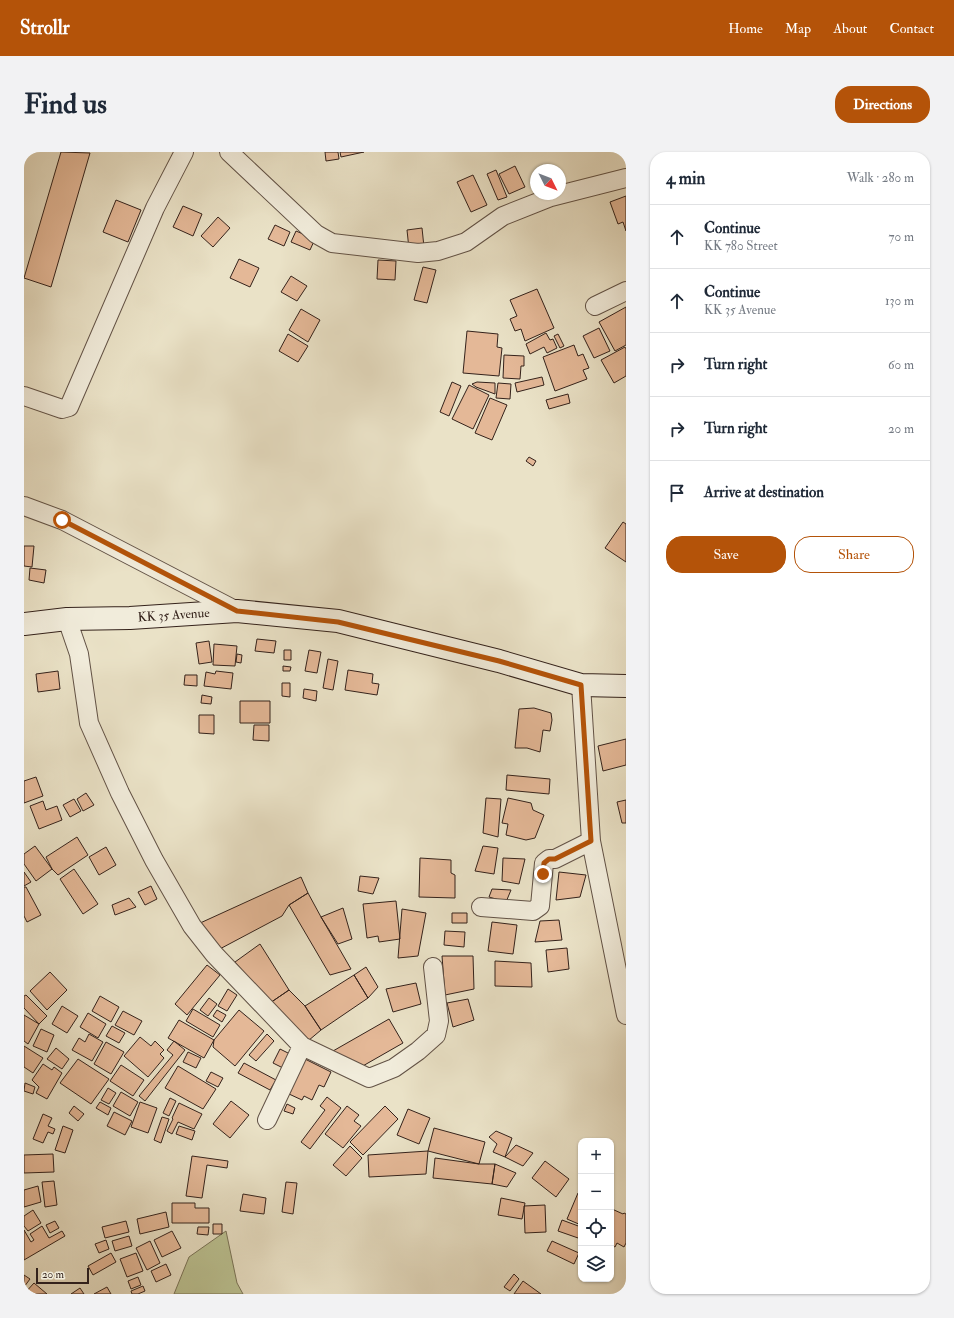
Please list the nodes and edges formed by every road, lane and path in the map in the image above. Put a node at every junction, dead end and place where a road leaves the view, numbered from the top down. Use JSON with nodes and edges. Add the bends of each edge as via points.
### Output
{"nodes":[{"id":1,"x":184,"y":152,"type":"edge"},
{"id":2,"x":229,"y":152,"type":"edge"},
{"id":3,"x":626,"y":178,"type":"edge"},
{"id":4,"x":626,"y":291,"type":"edge"},
{"id":5,"x":595,"y":306,"type":"dead end"},
{"id":6,"x":24,"y":396,"type":"edge"},
{"id":7,"x":24,"y":506,"type":"edge"},
{"id":8,"x":237,"y":611,"type":"junction"},
{"id":9,"x":67,"y":619,"type":"junction"},
{"id":10,"x":24,"y":624,"type":"edge"},
{"id":11,"x":581,"y":685,"type":"junction"},
{"id":12,"x":626,"y":686,"type":"edge"},
{"id":13,"x":591,"y":841,"type":"junction"},
{"id":14,"x":481,"y":907,"type":"dead end"},
{"id":15,"x":433,"y":967,"type":"dead end"},
{"id":16,"x":626,"y":1015,"type":"edge"},
{"id":17,"x":302,"y":1046,"type":"junction"},
{"id":18,"x":268,"y":1120,"type":"dead end"}],
"edges":[{"from":1,"to":6,"type":"street","via":[[155,208],[69,407],[62,409]]},
{"from":2,"to":3,"type":"street","via":[[316,234],[332,243],[418,253],[438,251],[466,242],[503,216],[551,197]]},
{"from":4,"to":5,"type":"street"},
{"from":7,"to":8,"type":"street","via":[[62,520]]},
{"from":8,"to":9,"type":"main road","name":"KK 35 Avenue"},
{"from":8,"to":11,"type":"main road","name":"KK 35 Avenue","via":[[338,622],[499,661]]},
{"from":9,"to":10,"type":"main road","name":"KK 35 Avenue"},
{"from":9,"to":17,"type":"street","via":[[79,654],[89,723],[154,860],[192,926],[214,954]]},
{"from":11,"to":12,"type":"main road","name":"KK 35 Avenue"},
{"from":11,"to":13,"type":"street"},
{"from":13,"to":14,"type":"street","via":[[544,863],[540,906],[532,911]]},
{"from":13,"to":16,"type":"street"},
{"from":15,"to":17,"type":"street","via":[[439,1021],[436,1034],[394,1068],[369,1078]]},
{"from":17,"to":18,"type":"street"}]}
